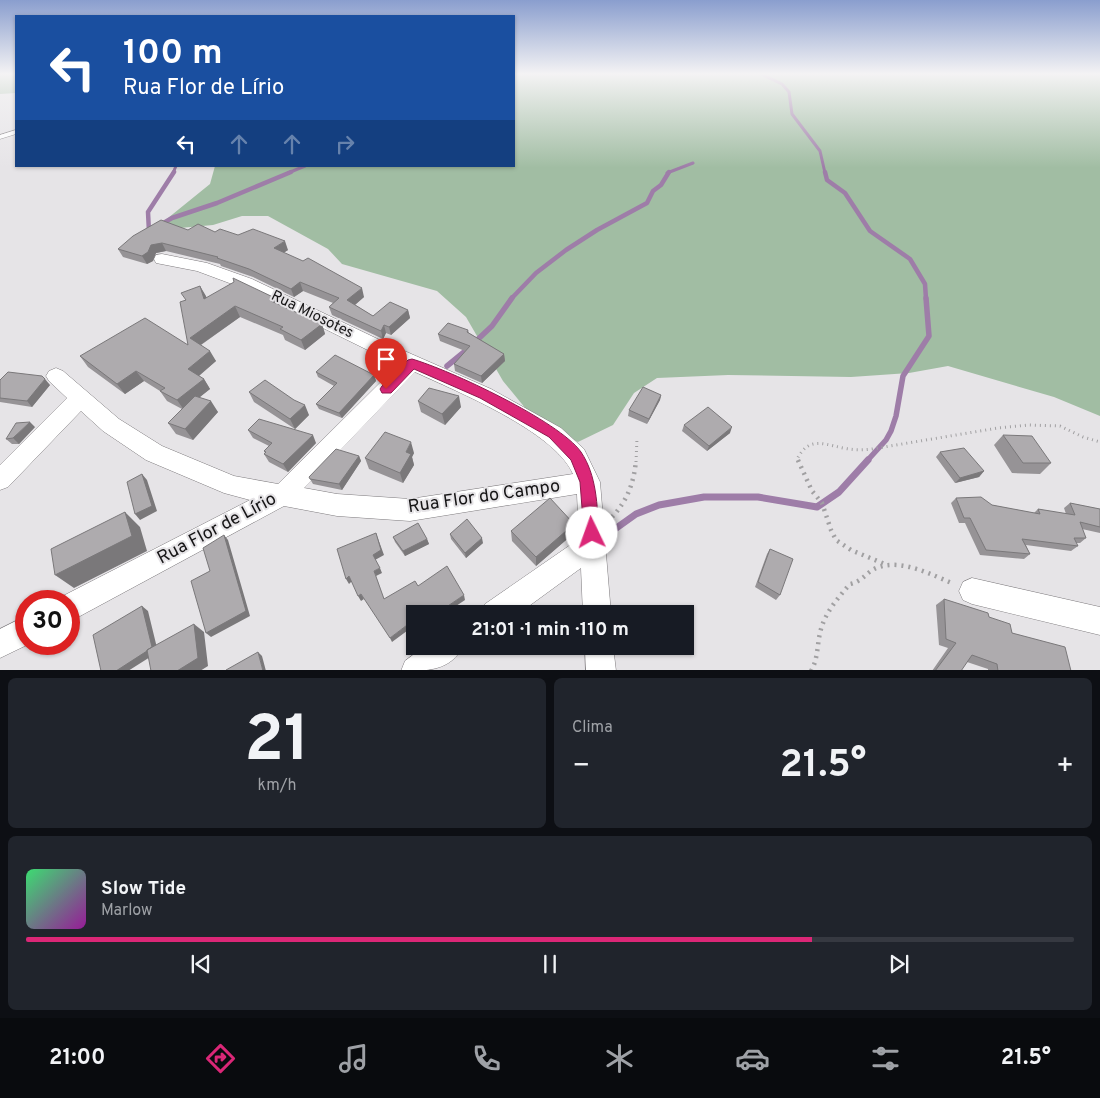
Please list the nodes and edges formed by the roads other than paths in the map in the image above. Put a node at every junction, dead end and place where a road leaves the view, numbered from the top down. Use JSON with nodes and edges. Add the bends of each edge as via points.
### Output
{"nodes":[{"id":1,"x":15,"y":132,"type":"edge"},
{"id":2,"x":0,"y":136,"type":"edge"},
{"id":3,"x":162,"y":259,"type":"dead end"},
{"id":4,"x":412,"y":363,"type":"junction"},
{"id":5,"x":56,"y":376,"type":"dead end"},
{"id":6,"x":80,"y":398,"type":"junction"},
{"id":7,"x":0,"y":480,"type":"edge"},
{"id":8,"x":588,"y":482,"type":"junction"},
{"id":9,"x":282,"y":495,"type":"junction"},
{"id":10,"x":592,"y":539,"type":"junction"},
{"id":11,"x":972,"y":591,"type":"road end"},
{"id":12,"x":80,"y":602,"type":"edge"},
{"id":13,"x":507,"y":605,"type":"edge"},
{"id":14,"x":596,"y":605,"type":"edge"},
{"id":15,"x":1100,"y":621,"type":"edge"},
{"id":16,"x":15,"y":636,"type":"edge"},
{"id":17,"x":0,"y":644,"type":"edge"},
{"id":18,"x":436,"y":655,"type":"edge"},
{"id":19,"x":600,"y":655,"type":"edge"},
{"id":20,"x":415,"y":670,"type":"edge"},
{"id":21,"x":601,"y":670,"type":"edge"}],
"edges":[{"from":1,"to":2,"type":"lane"},
{"from":3,"to":4,"type":"street","name":"Rua Miosotes","via":[[201,267],[246,283]]},
{"from":4,"to":8,"type":"street","name":"Rua Miosotes","via":[[484,395],[553,434],[576,456]]},
{"from":4,"to":9,"type":"street","name":"Rua Flor de Lírio"},
{"from":5,"to":6,"type":"street","name":"Rua Flor do Campo"},
{"from":6,"to":7,"type":"street"},
{"from":6,"to":9,"type":"street","name":"Rua Flor do Campo","via":[[111,425],[154,453],[232,486]]},
{"from":8,"to":9,"type":"street","name":"Rua Flor do Campo","via":[[410,510],[337,505]]},
{"from":8,"to":10,"type":"street","name":"Rua Miosotes"},
{"from":9,"to":12,"type":"street","name":"Rua Flor de Lírio"},
{"from":10,"to":13,"type":"street"},
{"from":10,"to":14,"type":"street","name":"Rua Miosotes"},
{"from":11,"to":15,"type":"street"},
{"from":16,"to":17,"type":"street"},
{"from":18,"to":20,"type":"street"},
{"from":19,"to":21,"type":"street"}]}
